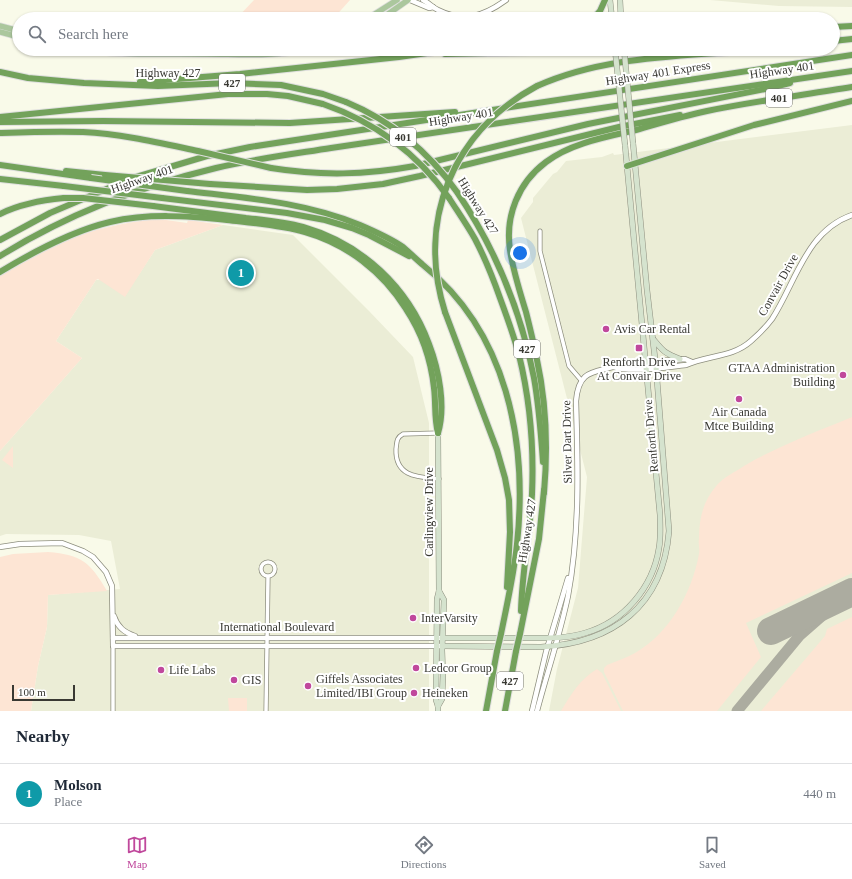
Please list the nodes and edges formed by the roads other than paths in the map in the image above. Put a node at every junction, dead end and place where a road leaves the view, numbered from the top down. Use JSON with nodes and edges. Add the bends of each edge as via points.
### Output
{"nodes":[{"id":1,"x":396,"y":0,"type":"edge"},
{"id":2,"x":409,"y":0,"type":"edge"},
{"id":3,"x":423,"y":0,"type":"edge"},
{"id":4,"x":429,"y":0,"type":"edge"},
{"id":5,"x":506,"y":0,"type":"edge"},
{"id":6,"x":605,"y":0,"type":"edge"},
{"id":7,"x":610,"y":0,"type":"edge"},
{"id":8,"x":620,"y":0,"type":"edge"},
{"id":9,"x":433,"y":7,"type":"junction"},
{"id":10,"x":378,"y":12,"type":"edge"},
{"id":11,"x":391,"y":12,"type":"edge"},
{"id":12,"x":443,"y":12,"type":"edge"},
{"id":13,"x":485,"y":12,"type":"edge"},
{"id":14,"x":599,"y":12,"type":"edge"},
{"id":15,"x":611,"y":12,"type":"edge"},
{"id":16,"x":621,"y":12,"type":"edge"},
{"id":17,"x":0,"y":26,"type":"edge"},
{"id":18,"x":852,"y":26,"type":"edge"},
{"id":19,"x":840,"y":27,"type":"edge"},
{"id":20,"x":12,"y":29,"type":"edge"},
{"id":21,"x":0,"y":32,"type":"edge"},
{"id":22,"x":12,"y":35,"type":"edge"},
{"id":23,"x":852,"y":39,"type":"edge"},
{"id":24,"x":840,"y":41,"type":"edge"},
{"id":25,"x":852,"y":55,"type":"edge"},
{"id":26,"x":405,"y":56,"type":"edge"},
{"id":27,"x":416,"y":56,"type":"edge"},
{"id":28,"x":616,"y":56,"type":"edge"},
{"id":29,"x":625,"y":56,"type":"edge"},
{"id":30,"x":687,"y":56,"type":"edge"},
{"id":31,"x":398,"y":57,"type":"junction"},
{"id":32,"x":852,"y":71,"type":"edge"},
{"id":33,"x":0,"y":72,"type":"edge"},
{"id":34,"x":823,"y":75,"type":"junction"},
{"id":35,"x":116,"y":84,"type":"junction"},
{"id":36,"x":852,"y":87,"type":"edge"},
{"id":37,"x":852,"y":101,"type":"edge"},
{"id":38,"x":491,"y":110,"type":"junction"},
{"id":39,"x":706,"y":111,"type":"junction"},
{"id":40,"x":0,"y":117,"type":"edge"},
{"id":41,"x":0,"y":122,"type":"edge"},
{"id":42,"x":0,"y":133,"type":"edge"},
{"id":43,"x":635,"y":164,"type":"junction"},
{"id":44,"x":0,"y":165,"type":"edge"},
{"id":45,"x":627,"y":166,"type":"junction"},
{"id":46,"x":32,"y":170,"type":"junction"},
{"id":47,"x":0,"y":179,"type":"edge"},
{"id":48,"x":0,"y":214,"type":"edge"},
{"id":49,"x":852,"y":215,"type":"edge"},
{"id":50,"x":540,"y":231,"type":"dead end"},
{"id":51,"x":0,"y":240,"type":"edge"},
{"id":52,"x":0,"y":256,"type":"edge"},
{"id":53,"x":419,"y":262,"type":"junction"},
{"id":54,"x":0,"y":272,"type":"edge"},
{"id":55,"x":652,"y":338,"type":"junction"},
{"id":56,"x":680,"y":359,"type":"junction"},
{"id":57,"x":655,"y":361,"type":"junction"},
{"id":58,"x":645,"y":362,"type":"junction"},
{"id":59,"x":692,"y":362,"type":"junction"},
{"id":60,"x":614,"y":367,"type":"junction"},
{"id":61,"x":656,"y":368,"type":"junction"},
{"id":62,"x":645,"y":369,"type":"junction"},
{"id":63,"x":581,"y":380,"type":"junction"},
{"id":64,"x":438,"y":433,"type":"junction"},
{"id":65,"x":439,"y":478,"type":"junction"},
{"id":66,"x":544,"y":493,"type":"junction"},
{"id":67,"x":0,"y":547,"type":"edge"},
{"id":68,"x":572,"y":565,"type":"junction"},
{"id":69,"x":268,"y":576,"type":"junction"},
{"id":70,"x":112,"y":610,"type":"junction"},
{"id":71,"x":504,"y":617,"type":"junction"},
{"id":72,"x":520,"y":631,"type":"junction"},
{"id":73,"x":139,"y":637,"type":"junction"},
{"id":74,"x":268,"y":637,"type":"junction"},
{"id":75,"x":113,"y":638,"type":"junction"},
{"id":76,"x":439,"y":638,"type":"junction"},
{"id":77,"x":550,"y":638,"type":"junction"},
{"id":78,"x":558,"y":638,"type":"junction"},
{"id":79,"x":267,"y":645,"type":"junction"},
{"id":80,"x":439,"y":645,"type":"junction"},
{"id":81,"x":113,"y":646,"type":"junction"},
{"id":82,"x":554,"y":646,"type":"junction"},
{"id":83,"x":548,"y":647,"type":"junction"},
{"id":84,"x":438,"y":709,"type":"edge"},
{"id":85,"x":113,"y":711,"type":"edge"},
{"id":86,"x":266,"y":711,"type":"edge"},
{"id":87,"x":486,"y":711,"type":"edge"},
{"id":88,"x":505,"y":711,"type":"edge"},
{"id":89,"x":532,"y":711,"type":"edge"},
{"id":90,"x":537,"y":711,"type":"edge"}],
"edges":[{"from":1,"to":10,"type":"main road"},
{"from":2,"to":9,"type":"street","via":[[429,8]]},
{"from":2,"to":11,"type":"main road"},
{"from":3,"to":9,"type":"street"},
{"from":4,"to":9,"type":"street"},
{"from":5,"to":13,"type":"street"},
{"from":6,"to":14,"type":"highway"},
{"from":7,"to":15,"type":"main road"},
{"from":8,"to":16,"type":"main road"},
{"from":9,"to":12,"type":"street"},
{"from":17,"to":20,"type":"main road"},
{"from":18,"to":19,"type":"highway"},
{"from":21,"to":22,"type":"main road"},
{"from":23,"to":24,"type":"highway"},
{"from":25,"to":38,"type":"highway","name":"Highway 401 Express","number":"401"},
{"from":26,"to":31,"type":"highway"},
{"from":27,"to":31,"type":"highway"},
{"from":28,"to":45,"type":"main road","name":"Renforth Drive","bridge":true},
{"from":29,"to":43,"type":"main road","name":"Renforth Drive","bridge":true},
{"from":30,"to":71,"type":"highway","bridge":true,"via":[[633,61],[589,69],[561,76],[537,86],[508,104],[482,128],[461,155],[448,181],[439,209],[435,243],[436,278],[445,312],[497,450],[507,488],[510,532]]},
{"from":31,"to":35,"type":"highway"},
{"from":32,"to":34,"type":"highway","number":"401"},
{"from":33,"to":35,"type":"highway","name":"Highway 427","number":"427","via":[[49,81]]},
{"from":34,"to":42,"type":"highway","bridge":true,"via":[[588,124],[423,164],[368,173],[333,174],[271,168],[143,140],[101,134]]},
{"from":34,"to":52,"type":"highway","name":"Highway 401","number":"401","via":[[317,150],[218,168],[167,181],[108,202],[53,226]]},
{"from":35,"to":66,"type":"highway","name":"Highway 427","number":"427","bridge":true,"via":[[281,85],[312,91],[346,102],[382,119],[408,138],[432,161],[472,214],[497,261],[514,305],[534,378],[543,456]]},
{"from":36,"to":39,"type":"highway","number":"401"},
{"from":37,"to":43,"type":"highway","via":[[754,125]]},
{"from":38,"to":41,"type":"highway","via":[[284,124]]},
{"from":38,"to":51,"type":"highway","name":"Highway 401","number":"401","via":[[202,157],[144,174],[101,191],[50,213]]},
{"from":39,"to":46,"type":"highway","bridge":true,"via":[[619,127],[383,184],[338,189],[307,190],[210,184]]},
{"from":39,"to":66,"type":"highway","via":[[568,150],[550,159],[537,170],[517,198],[509,223],[509,245],[541,383],[547,444]]},
{"from":40,"to":72,"type":"highway","bridge":true,"via":[[235,94],[288,96],[323,104],[363,121],[400,145],[422,164],[449,198],[475,240],[492,276],[519,355],[532,439],[531,517],[522,586]]},
{"from":43,"to":45,"type":"highway"},
{"from":43,"to":55,"type":"main road","name":"Renforth Drive"},
{"from":44,"to":46,"type":"highway","name":"Highway 427","number":"427"},
{"from":45,"to":58,"type":"main road","name":"Renforth Drive"},
{"from":46,"to":53,"type":"highway","name":"Highway 427","number":"427","bridge":true,"via":[[286,204],[328,213],[382,235]]},
{"from":47,"to":53,"type":"highway","bridge":true,"via":[[288,213],[325,220],[370,235]]},
{"from":48,"to":64,"type":"highway","bridge":true,"via":[[42,200],[83,198],[264,220],[302,227],[339,241],[383,272],[416,315],[425,333],[439,378],[441,424]]},
{"from":49,"to":59,"type":"street","name":"Convair Drive","via":[[832,226],[815,242],[773,317],[750,342],[734,352]]},
{"from":50,"to":63,"type":"street","via":[[540,251],[568,366]]},
{"from":53,"to":71,"type":"highway","name":"Highway 427","number":"427","via":[[462,303],[478,327],[500,373],[514,424],[520,510],[516,557]]},
{"from":54,"to":64,"type":"highway","via":[[50,244],[109,222],[138,217],[199,217],[278,226],[316,236],[338,245],[374,270],[389,285],[406,309],[419,333],[428,358]]},
{"from":55,"to":56,"type":"main road","via":[[662,351]]},
{"from":55,"to":57,"type":"main road","name":"Renforth Drive"},
{"from":56,"to":57,"type":"street","name":"Convair Drive"},
{"from":56,"to":59,"type":"street","name":"Convair Drive"},
{"from":57,"to":58,"type":"street","name":"Convair Drive"},
{"from":57,"to":61,"type":"main road","name":"Renforth Drive"},
{"from":58,"to":60,"type":"street","name":"Convair Drive"},
{"from":58,"to":62,"type":"main road","name":"Renforth Drive"},
{"from":59,"to":61,"type":"street","name":"Convair Drive"},
{"from":60,"to":62,"type":"street","name":"Convair Drive"},
{"from":60,"to":63,"type":"street","name":"Convair Drive","via":[[598,369]]},
{"from":61,"to":62,"type":"street","name":"Convair Drive"},
{"from":61,"to":82,"type":"main road","name":"Renforth Drive","via":[[669,531],[664,562],[645,600],[625,620],[614,628],[586,640]]},
{"from":62,"to":78,"type":"main road","name":"Renforth Drive","via":[[660,515],[660,548],[655,566],[639,596],[617,617],[585,633]]},
{"from":63,"to":68,"type":"street","name":"Silver Dart Drive","via":[[576,401],[578,494]]},
{"from":64,"to":65,"type":"main road","name":"Carlingview Drive"},
{"from":64,"to":65,"type":"street","via":[[400,436],[397,440],[396,456],[401,467],[411,476]]},
{"from":65,"to":76,"type":"main road","name":"Carlingview Drive","via":[[439,590],[444,600]]},
{"from":66,"to":72,"type":"highway","name":"Highway 427","number":"427","via":[[539,539]]},
{"from":67,"to":70,"type":"street","via":[[62,543],[83,551],[92,557],[110,579]]},
{"from":68,"to":77,"type":"street","name":"Silver Dart Drive"},
{"from":68,"to":78,"type":"street","name":"Silver Dart Drive"},
{"from":69,"to":69,"type":"street","via":[[273,575],[275,570],[273,564],[267,562],[261,568],[262,574]]},
{"from":69,"to":74,"type":"street"},
{"from":70,"to":73,"type":"street","via":[[114,618],[124,631]]},
{"from":70,"to":75,"type":"street"},
{"from":71,"to":87,"type":"highway","name":"Highway 427","number":"427","bridge":true},
{"from":72,"to":88,"type":"highway","name":"Highway 427","number":"427","bridge":true},
{"from":73,"to":74,"type":"street","name":"International Boulevard"},
{"from":73,"to":75,"type":"street","name":"International Boulevard"},
{"from":74,"to":76,"type":"street","name":"International Boulevard"},
{"from":74,"to":79,"type":"street"},
{"from":75,"to":81,"type":"street"},
{"from":76,"to":77,"type":"main road","name":"Renforth Drive"},
{"from":76,"to":80,"type":"main road","name":"Carlingview Drive"},
{"from":77,"to":78,"type":"main road","name":"Renforth Drive"},
{"from":77,"to":83,"type":"street","name":"Silver Dart Drive"},
{"from":78,"to":82,"type":"street","name":"Silver Dart Drive"},
{"from":79,"to":80,"type":"street","name":"International Boulevard"},
{"from":79,"to":81,"type":"street","name":"International Boulevard"},
{"from":79,"to":86,"type":"street"},
{"from":80,"to":83,"type":"main road","name":"Renforth Drive"},
{"from":80,"to":84,"type":"main road","name":"Carlingview Drive","via":[[443,676],[442,699]]},
{"from":81,"to":85,"type":"street"},
{"from":82,"to":83,"type":"main road","name":"Renforth Drive"},
{"from":82,"to":90,"type":"street","name":"Silver Dart Drive"},
{"from":83,"to":89,"type":"street","name":"Silver Dart Drive"}]}
